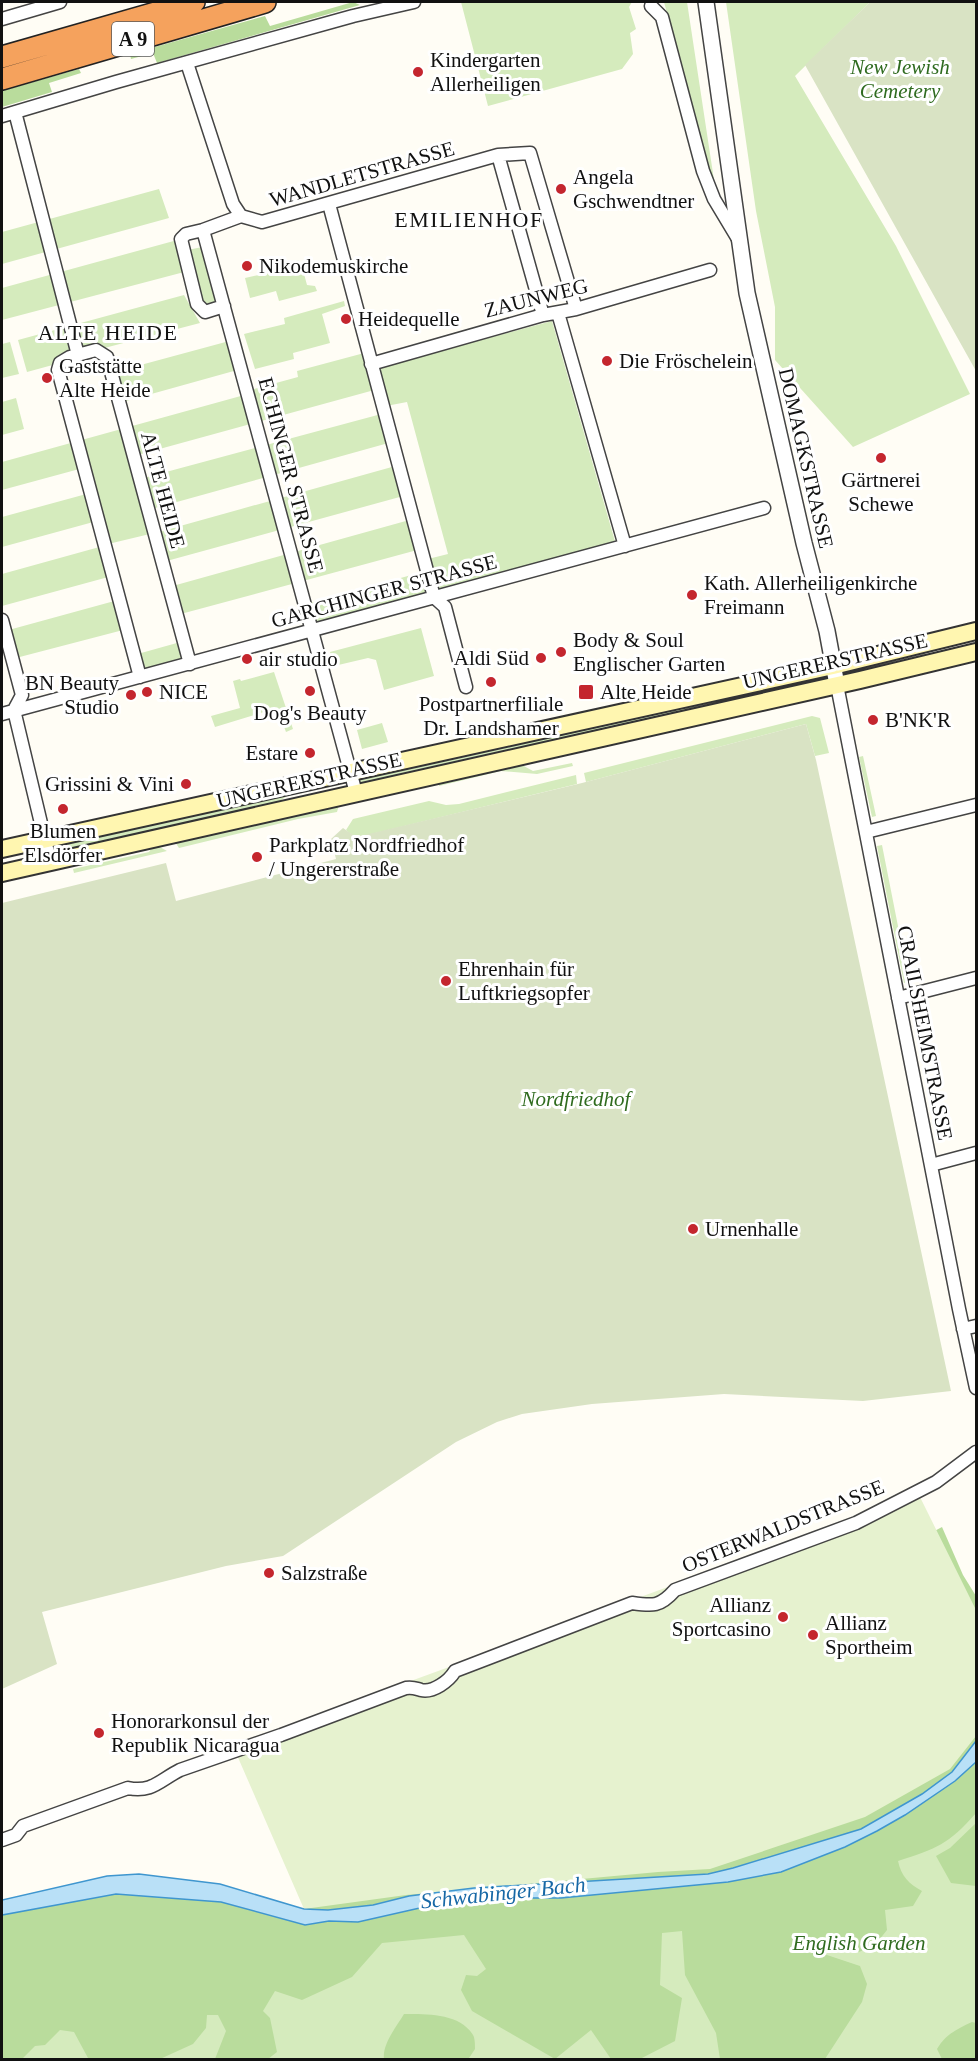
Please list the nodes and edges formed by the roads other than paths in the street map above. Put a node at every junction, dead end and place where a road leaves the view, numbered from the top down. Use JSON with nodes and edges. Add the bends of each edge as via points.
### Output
{"nodes":[{"id":1,"x":60,"y":2,"type":"edge"},
{"id":2,"x":194,"y":2,"type":"edge"},
{"id":3,"x":265,"y":2,"type":"edge"},
{"id":4,"x":414,"y":2,"type":"edge"},
{"id":5,"x":706,"y":2,"type":"edge"},
{"id":6,"x":651,"y":6,"type":"dead end"},
{"id":7,"x":2,"y":19,"type":"edge"},
{"id":8,"x":2,"y":57,"type":"edge"},
{"id":9,"x":187,"y":63,"type":"junction"},
{"id":10,"x":2,"y":78,"type":"edge"},
{"id":11,"x":15,"y":112,"type":"junction"},
{"id":12,"x":2,"y":116,"type":"edge"},
{"id":13,"x":498,"y":156,"type":"junction"},
{"id":14,"x":329,"y":204,"type":"junction"},
{"id":15,"x":241,"y":216,"type":"junction"},
{"id":16,"x":203,"y":230,"type":"junction"},
{"id":17,"x":738,"y":240,"type":"junction"},
{"id":18,"x":710,"y":270,"type":"dead end"},
{"id":19,"x":224,"y":306,"type":"junction"},
{"id":20,"x":576,"y":309,"type":"junction"},
{"id":21,"x":558,"y":313,"type":"junction"},
{"id":22,"x":543,"y":315,"type":"junction"},
{"id":23,"x":78,"y":355,"type":"junction"},
{"id":24,"x":372,"y":364,"type":"junction"},
{"id":25,"x":764,"y":508,"type":"dead end"},
{"id":26,"x":625,"y":546,"type":"junction"},
{"id":27,"x":434,"y":597,"type":"junction"},
{"id":28,"x":2,"y":620,"type":"edge"},
{"id":29,"x":313,"y":630,"type":"junction"},
{"id":30,"x":976,"y":631,"type":"edge"},
{"id":31,"x":976,"y":652,"type":"edge"},
{"id":32,"x":190,"y":664,"type":"junction"},
{"id":33,"x":833,"y":666,"type":"junction"},
{"id":34,"x":140,"y":677,"type":"junction"},
{"id":35,"x":837,"y":685,"type":"junction"},
{"id":36,"x":466,"y":687,"type":"dead end"},
{"id":37,"x":14,"y":710,"type":"junction"},
{"id":38,"x":2,"y":714,"type":"edge"},
{"id":39,"x":352,"y":773,"type":"junction"},
{"id":40,"x":356,"y":793,"type":"junction"},
{"id":41,"x":976,"y":805,"type":"edge"},
{"id":42,"x":866,"y":832,"type":"junction"},
{"id":43,"x":44,"y":839,"type":"junction"},
{"id":44,"x":2,"y":849,"type":"edge"},
{"id":45,"x":50,"y":861,"type":"junction"},
{"id":46,"x":2,"y":873,"type":"edge"},
{"id":47,"x":976,"y":978,"type":"edge"},
{"id":48,"x":898,"y":998,"type":"junction"},
{"id":49,"x":976,"y":1153,"type":"edge"},
{"id":50,"x":931,"y":1165,"type":"junction"},
{"id":51,"x":976,"y":1326,"type":"edge"},
{"id":52,"x":963,"y":1329,"type":"junction"},
{"id":53,"x":976,"y":1388,"type":"edge"},
{"id":54,"x":976,"y":1452,"type":"edge"},
{"id":55,"x":2,"y":1840,"type":"edge"}],
"edges":[{"from":1,"to":7,"type":"street"},
{"from":2,"to":8,"type":"highway","number":"A 9"},
{"from":3,"to":10,"type":"highway","number":"A 9"},
{"from":4,"to":9,"type":"street"},
{"from":5,"to":17,"type":"street","name":"DOMAGKSTRASSE"},
{"from":6,"to":17,"type":"street","name":"DOMAGKSTRASSE","via":[[662,17],[703,171]]},
{"from":9,"to":11,"type":"street"},
{"from":9,"to":15,"type":"street"},
{"from":11,"to":12,"type":"street"},
{"from":11,"to":23,"type":"street"},
{"from":13,"to":14,"type":"street","name":"WANDLETSTRASSE"},
{"from":13,"to":20,"type":"street","name":"WANDLETSTRASSE","via":[[530,153]]},
{"from":13,"to":22,"type":"street"},
{"from":14,"to":15,"type":"street","name":"WANDLETSTRASSE","via":[[262,222]]},
{"from":14,"to":24,"type":"street"},
{"from":15,"to":16,"type":"street","name":"WANDLETSTRASSE"},
{"from":16,"to":19,"type":"street","name":"ECHINGER STRASSE"},
{"from":16,"to":19,"type":"street","via":[[181,239],[196,304],[205,312]]},
{"from":17,"to":33,"type":"street","name":"DOMAGKSTRASSE"},
{"from":18,"to":20,"type":"street","name":"ZAUNWEG"},
{"from":19,"to":29,"type":"street","name":"ECHINGER STRASSE"},
{"from":20,"to":21,"type":"street","name":"ZAUNWEG"},
{"from":21,"to":22,"type":"street","name":"ZAUNWEG"},
{"from":21,"to":26,"type":"street"},
{"from":22,"to":24,"type":"street","name":"ZAUNWEG"},
{"from":23,"to":32,"type":"street","name":"ALTE HEIDE","via":[[96,350],[107,357]]},
{"from":23,"to":34,"type":"street","via":[[60,363],[58,370]]},
{"from":24,"to":27,"type":"street"},
{"from":25,"to":26,"type":"street","name":"GARCHINGER STRASSE"},
{"from":26,"to":27,"type":"street","name":"GARCHINGER STRASSE"},
{"from":27,"to":29,"type":"street","name":"GARCHINGER STRASSE"},
{"from":27,"to":36,"type":"street","via":[[445,607]]},
{"from":28,"to":37,"type":"street","via":[[22,694]]},
{"from":29,"to":32,"type":"street","name":"GARCHINGER STRASSE"},
{"from":29,"to":39,"type":"street","name":"ECHINGER STRASSE"},
{"from":30,"to":33,"type":"main road","name":"UNGERERSTRASSE"},
{"from":31,"to":35,"type":"main road","name":"UNGERERSTRASSE"},
{"from":32,"to":34,"type":"street","name":"GARCHINGER STRASSE"},
{"from":33,"to":35,"type":"street","name":"DOMAGKSTRASSE"},
{"from":33,"to":39,"type":"main road","name":"UNGERERSTRASSE"},
{"from":34,"to":37,"type":"street","name":"GARCHINGER STRASSE"},
{"from":35,"to":40,"type":"main road","name":"UNGERERSTRASSE"},
{"from":35,"to":42,"type":"street","name":"CRAILSHEIMSTRASSE"},
{"from":37,"to":38,"type":"street","name":"GARCHINGER STRASSE"},
{"from":37,"to":43,"type":"street"},
{"from":39,"to":40,"type":"street","name":"ECHINGER STRASSE"},
{"from":39,"to":43,"type":"main road","name":"UNGERERSTRASSE"},
{"from":40,"to":45,"type":"main road","name":"UNGERERSTRASSE"},
{"from":41,"to":42,"type":"street"},
{"from":42,"to":48,"type":"street","name":"CRAILSHEIMSTRASSE"},
{"from":43,"to":44,"type":"main road","name":"UNGERERSTRASSE"},
{"from":43,"to":45,"type":"street"},
{"from":45,"to":46,"type":"main road","name":"UNGERERSTRASSE"},
{"from":47,"to":48,"type":"street"},
{"from":48,"to":50,"type":"street","name":"CRAILSHEIMSTRASSE"},
{"from":49,"to":50,"type":"street"},
{"from":50,"to":52,"type":"street","name":"CRAILSHEIMSTRASSE"},
{"from":51,"to":52,"type":"street"},
{"from":52,"to":53,"type":"street","name":"CRAILSHEIMSTRASSE"},
{"from":54,"to":55,"type":"street","name":"OSTERWALDSTRASSE","via":[[936,1482],[856,1523],[675,1590],[653,1606],[632,1603],[455,1671],[451,1679],[435,1688],[406,1688],[180,1770],[141,1791],[128,1788],[23,1826],[16,1835]]}]}
